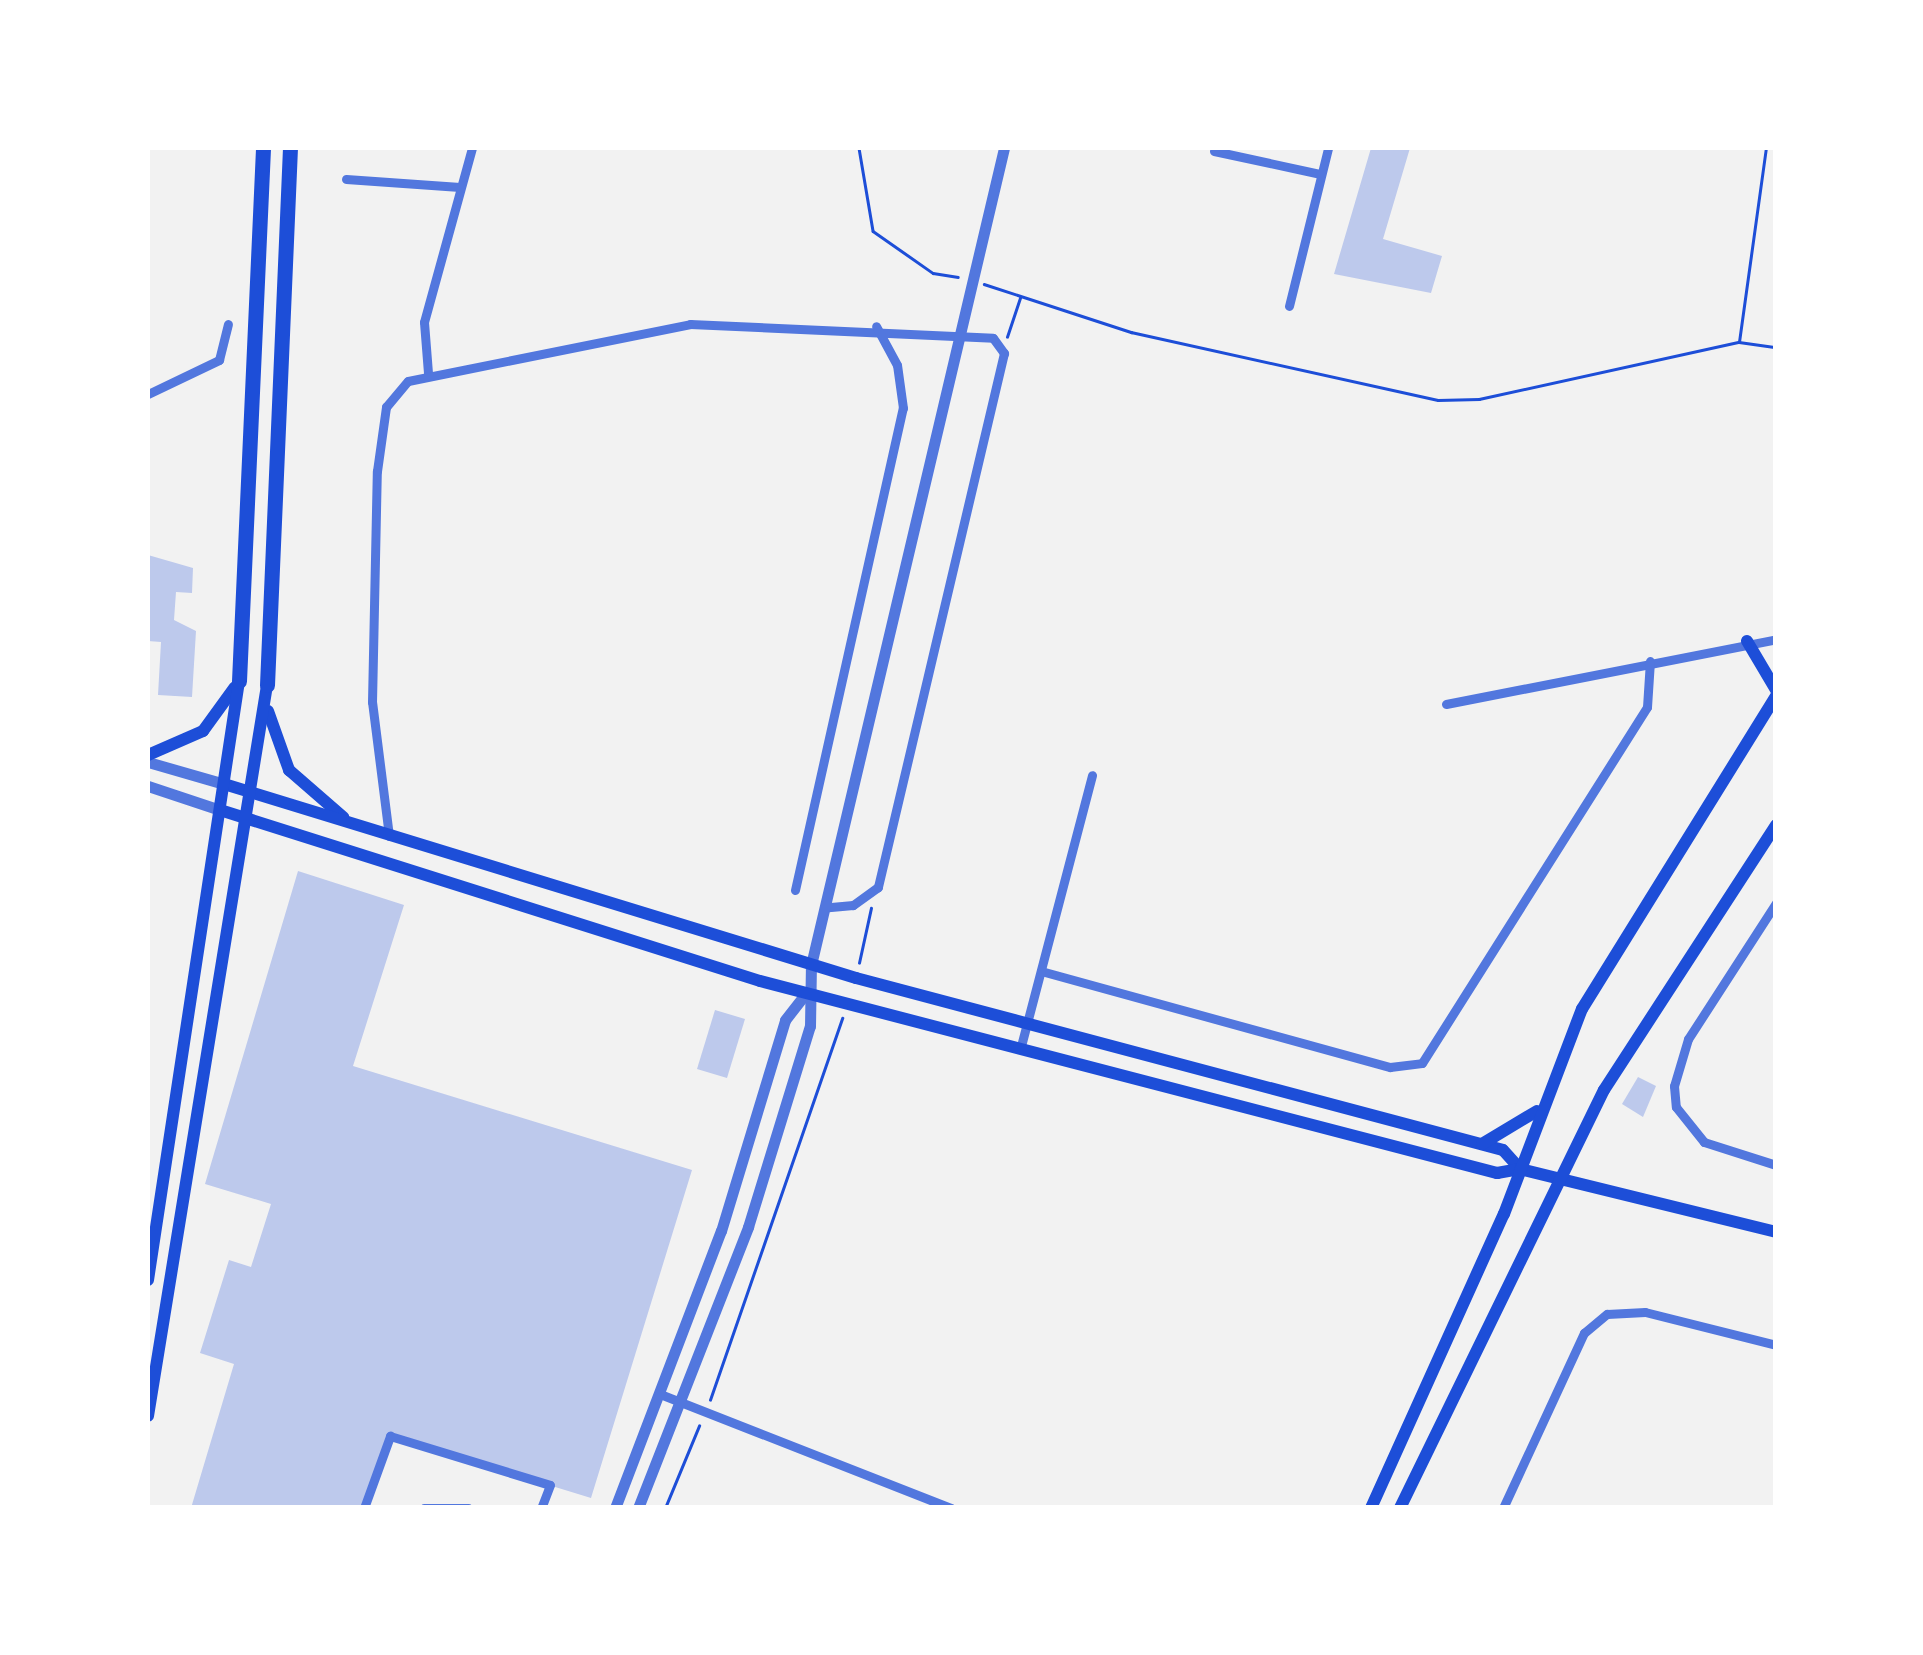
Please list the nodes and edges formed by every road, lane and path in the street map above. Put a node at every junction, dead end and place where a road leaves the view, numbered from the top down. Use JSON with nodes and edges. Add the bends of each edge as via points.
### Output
{"nodes":[{"id":1,"x":263,"y":148,"type":"edge"},
{"id":2,"x":290,"y":148,"type":"edge"},
{"id":3,"x":472,"y":148,"type":"edge"},
{"id":4,"x":859,"y":148,"type":"edge"},
{"id":5,"x":1004,"y":148,"type":"edge"},
{"id":6,"x":1328,"y":148,"type":"edge"},
{"id":7,"x":1766,"y":148,"type":"edge"},
{"id":8,"x":1214,"y":151,"type":"dead end"},
{"id":9,"x":1320,"y":174,"type":"junction"},
{"id":10,"x":346,"y":178,"type":"dead end"},
{"id":11,"x":460,"y":187,"type":"junction"},
{"id":12,"x":969,"y":279,"type":"junction"},
{"id":13,"x":1020,"y":296,"type":"junction"},
{"id":14,"x":1289,"y":306,"type":"dead end"},
{"id":15,"x":228,"y":324,"type":"dead end"},
{"id":16,"x":876,"y":326,"type":"junction"},
{"id":17,"x":956,"y":332,"type":"junction"},
{"id":18,"x":1739,"y":342,"type":"junction"},
{"id":19,"x":1003,"y":343,"type":"junction"},
{"id":20,"x":1776,"y":347,"type":"edge"},
{"id":21,"x":428,"y":373,"type":"junction"},
{"id":22,"x":148,"y":394,"type":"edge"},
{"id":23,"x":1776,"y":639,"type":"edge"},
{"id":24,"x":1747,"y":641,"type":"junction"},
{"id":25,"x":1650,"y":662,"type":"junction"},
{"id":26,"x":239,"y":681,"type":"junction"},
{"id":27,"x":266,"y":693,"type":"junction"},
{"id":28,"x":1776,"y":693,"type":"edge"},
{"id":29,"x":1446,"y":704,"type":"dead end"},
{"id":30,"x":148,"y":759,"type":"edge"},
{"id":31,"x":1092,"y":775,"type":"dead end"},
{"id":32,"x":224,"y":784,"type":"junction"},
{"id":33,"x":148,"y":786,"type":"edge"},
{"id":34,"x":254,"y":794,"type":"junction"},
{"id":35,"x":220,"y":810,"type":"junction"},
{"id":36,"x":250,"y":820,"type":"junction"},
{"id":37,"x":353,"y":824,"type":"junction"},
{"id":38,"x":1776,"y":824,"type":"edge"},
{"id":39,"x":389,"y":836,"type":"junction"},
{"id":40,"x":795,"y":890,"type":"dead end"},
{"id":41,"x":872,"y":894,"type":"junction"},
{"id":42,"x":1776,"y":904,"type":"edge"},
{"id":43,"x":828,"y":906,"type":"junction"},
{"id":44,"x":864,"y":948,"type":"dead end"},
{"id":45,"x":811,"y":965,"type":"junction"},
{"id":46,"x":1040,"y":971,"type":"junction"},
{"id":47,"x":806,"y":993,"type":"junction"},
{"id":48,"x":1028,"y":1021,"type":"junction"},
{"id":49,"x":836,"y":1030,"type":"dead end"},
{"id":50,"x":1021,"y":1046,"type":"junction"},
{"id":51,"x":1538,"y":1110,"type":"junction"},
{"id":52,"x":1482,"y":1144,"type":"junction"},
{"id":53,"x":1776,"y":1166,"type":"edge"},
{"id":54,"x":1520,"y":1169,"type":"junction"},
{"id":55,"x":1558,"y":1180,"type":"junction"},
{"id":56,"x":1776,"y":1232,"type":"edge"},
{"id":57,"x":148,"y":1280,"type":"edge"},
{"id":58,"x":1776,"y":1345,"type":"edge"},
{"id":59,"x":660,"y":1394,"type":"junction"},
{"id":60,"x":683,"y":1404,"type":"junction"},
{"id":61,"x":704,"y":1412,"type":"junction"},
{"id":62,"x":148,"y":1416,"type":"edge"},
{"id":63,"x":364,"y":1508,"type":"edge"},
{"id":64,"x":424,"y":1508,"type":"edge"},
{"id":65,"x":468,"y":1508,"type":"edge"},
{"id":66,"x":541,"y":1508,"type":"edge"},
{"id":67,"x":615,"y":1508,"type":"edge"},
{"id":68,"x":638,"y":1508,"type":"edge"},
{"id":69,"x":666,"y":1508,"type":"edge"},
{"id":70,"x":952,"y":1508,"type":"edge"},
{"id":71,"x":1371,"y":1508,"type":"edge"},
{"id":72,"x":1400,"y":1508,"type":"edge"},
{"id":73,"x":1503,"y":1508,"type":"edge"}],
"edges":[{"from":1,"to":26,"type":"highway"},
{"from":2,"to":27,"type":"highway"},
{"from":3,"to":11,"type":"street"},
{"from":4,"to":12,"type":"path","via":[[873,230],[932,273]]},
{"from":5,"to":12,"type":"street"},
{"from":6,"to":9,"type":"street"},
{"from":7,"to":18,"type":"path"},
{"from":8,"to":9,"type":"street"},
{"from":9,"to":14,"type":"street"},
{"from":10,"to":11,"type":"street"},
{"from":11,"to":21,"type":"street","via":[[424,322]]},
{"from":12,"to":13,"type":"path"},
{"from":12,"to":17,"type":"street"},
{"from":13,"to":18,"type":"path","via":[[1132,332],[1438,400],[1479,399]]},
{"from":13,"to":19,"type":"path"},
{"from":15,"to":22,"type":"street","via":[[219,360]]},
{"from":16,"to":17,"type":"street"},
{"from":16,"to":21,"type":"street","via":[[690,324]]},
{"from":16,"to":40,"type":"street","via":[[897,365],[903,408]]},
{"from":17,"to":19,"type":"street"},
{"from":17,"to":43,"type":"street"},
{"from":18,"to":20,"type":"path"},
{"from":19,"to":41,"type":"street"},
{"from":21,"to":39,"type":"street","via":[[386,407],[377,471],[372,702]]},
{"from":23,"to":24,"type":"street"},
{"from":24,"to":25,"type":"street"},
{"from":24,"to":28,"type":"main road"},
{"from":25,"to":29,"type":"street"},
{"from":25,"to":46,"type":"street","via":[[1647,707],[1422,1063],[1390,1067]]},
{"from":26,"to":30,"type":"main road","via":[[203,731]]},
{"from":26,"to":32,"type":"main road"},
{"from":27,"to":34,"type":"main road"},
{"from":27,"to":37,"type":"main road","via":[[289,770]]},
{"from":28,"to":51,"type":"main road","via":[[1604,970]]},
{"from":30,"to":32,"type":"street"},
{"from":31,"to":46,"type":"street"},
{"from":32,"to":34,"type":"main road"},
{"from":32,"to":35,"type":"main road"},
{"from":33,"to":35,"type":"street"},
{"from":34,"to":36,"type":"main road"},
{"from":34,"to":37,"type":"main road"},
{"from":35,"to":36,"type":"main road"},
{"from":35,"to":57,"type":"main road"},
{"from":36,"to":47,"type":"main road"},
{"from":36,"to":62,"type":"main road"},
{"from":37,"to":39,"type":"main road"},
{"from":38,"to":55,"type":"main road","via":[[1604,1090]]},
{"from":39,"to":45,"type":"main road"},
{"from":41,"to":43,"type":"street"},
{"from":41,"to":44,"type":"path"},
{"from":42,"to":53,"type":"street","via":[[1688,1040],[1674,1086],[1676,1107],[1704,1142]]},
{"from":43,"to":45,"type":"street"},
{"from":45,"to":47,"type":"street"},
{"from":45,"to":48,"type":"main road"},
{"from":46,"to":48,"type":"street"},
{"from":47,"to":50,"type":"main road"},
{"from":47,"to":59,"type":"street","via":[[785,1020]]},
{"from":47,"to":60,"type":"street","via":[[810,1026]]},
{"from":48,"to":50,"type":"street"},
{"from":48,"to":52,"type":"main road"},
{"from":49,"to":61,"type":"path"},
{"from":50,"to":54,"type":"main road","via":[[1486,1170]]},
{"from":51,"to":52,"type":"main road"},
{"from":51,"to":54,"type":"main road"},
{"from":52,"to":54,"type":"main road"},
{"from":54,"to":55,"type":"main road"},
{"from":54,"to":71,"type":"main road"},
{"from":55,"to":56,"type":"main road"},
{"from":55,"to":72,"type":"main road"},
{"from":58,"to":73,"type":"street","via":[[1644,1312],[1607,1314],[1584,1333]]},
{"from":59,"to":60,"type":"street"},
{"from":59,"to":67,"type":"street"},
{"from":60,"to":61,"type":"street"},
{"from":60,"to":68,"type":"street"},
{"from":61,"to":69,"type":"path"},
{"from":61,"to":70,"type":"street"},
{"from":63,"to":66,"type":"street","via":[[390,1436],[550,1485]]},
{"from":64,"to":65,"type":"street"}]}
